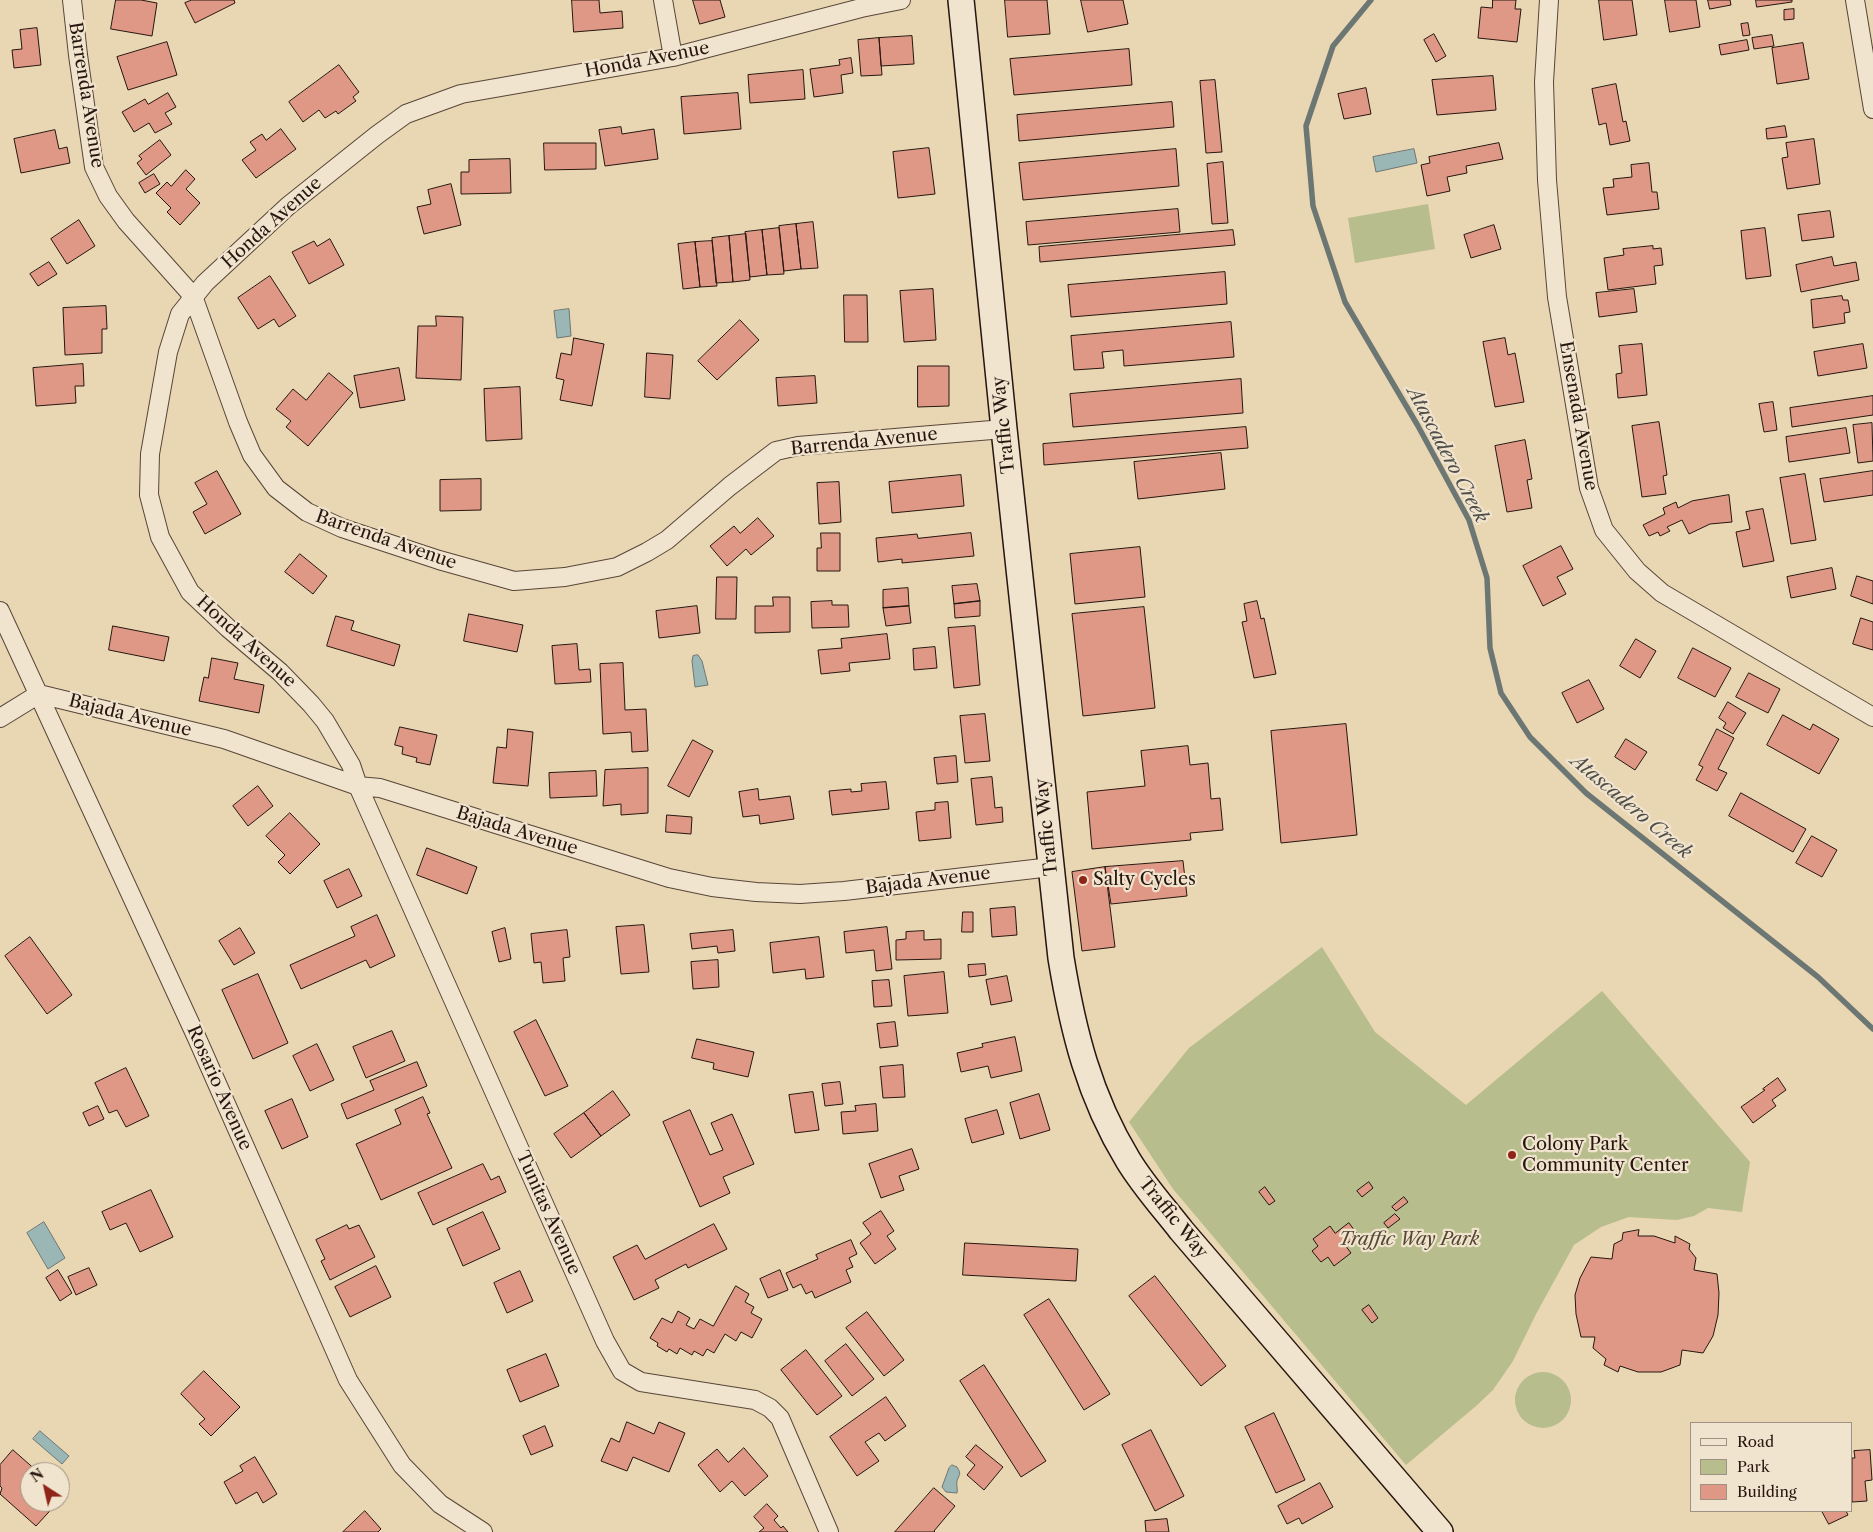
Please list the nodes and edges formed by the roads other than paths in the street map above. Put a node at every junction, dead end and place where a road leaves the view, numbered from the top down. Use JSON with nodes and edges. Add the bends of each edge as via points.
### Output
{"nodes":[{"id":1,"x":72,"y":0,"type":"edge"},
{"id":2,"x":663,"y":0,"type":"edge"},
{"id":3,"x":901,"y":0,"type":"edge"},
{"id":4,"x":961,"y":0,"type":"edge"},
{"id":5,"x":1549,"y":0,"type":"edge"},
{"id":6,"x":1855,"y":0,"type":"edge"},
{"id":7,"x":673,"y":57,"type":"junction"},
{"id":8,"x":1873,"y":109,"type":"edge"},
{"id":9,"x":193,"y":296,"type":"junction"},
{"id":10,"x":1004,"y":429,"type":"junction"},
{"id":11,"x":0,"y":611,"type":"edge"},
{"id":12,"x":39,"y":694,"type":"junction"},
{"id":13,"x":1873,"y":717,"type":"edge"},
{"id":14,"x":0,"y":718,"type":"edge"},
{"id":15,"x":358,"y":786,"type":"junction"},
{"id":16,"x":1051,"y":867,"type":"junction"},
{"id":17,"x":483,"y":1532,"type":"edge"},
{"id":18,"x":829,"y":1532,"type":"edge"},
{"id":19,"x":1440,"y":1532,"type":"edge"}],
"edges":[{"from":1,"to":9,"type":"street","name":"Barrenda Avenue","via":[[94,167],[108,196],[126,221]]},
{"from":2,"to":7,"type":"street"},
{"from":3,"to":7,"type":"street","name":"Honda Avenue"},
{"from":4,"to":10,"type":"street","name":"Traffic Way"},
{"from":5,"to":13,"type":"street","name":"Ensenada Avenue","via":[[1544,82],[1547,180],[1557,297],[1589,488],[1604,530],[1637,572],[1662,593]]},
{"from":6,"to":8,"type":"street"},
{"from":7,"to":9,"type":"street","name":"Honda Avenue","via":[[461,94],[406,114],[288,206]]},
{"from":9,"to":10,"type":"street","name":"Barrenda Avenue","via":[[252,455],[276,488],[307,512],[342,528],[514,581],[566,577],[617,567],[667,540],[776,451],[798,446]]},
{"from":9,"to":15,"type":"street","name":"Honda Avenue","via":[[180,314],[168,352],[150,454],[149,495],[160,537],[190,592],[280,672],[325,721],[351,765]]},
{"from":10,"to":16,"type":"street","name":"Traffic Way"},
{"from":11,"to":12,"type":"street","name":"Rosario Avenue"},
{"from":12,"to":14,"type":"street"},
{"from":12,"to":15,"type":"street","name":"Bajada Avenue","via":[[224,739]]},
{"from":12,"to":17,"type":"street","name":"Rosario Avenue","via":[[196,1036],[348,1380],[402,1465],[440,1504]]},
{"from":15,"to":16,"type":"street","name":"Bajada Avenue","via":[[380,788],[669,878],[712,888],[800,894]]},
{"from":15,"to":18,"type":"street","name":"Tunitas Avenue","via":[[605,1341],[622,1372],[641,1382],[755,1400],[770,1408],[780,1418]]},
{"from":16,"to":19,"type":"street","name":"Traffic Way","via":[[1061,958],[1078,1044],[1091,1086],[1128,1161],[1181,1230]]}]}
